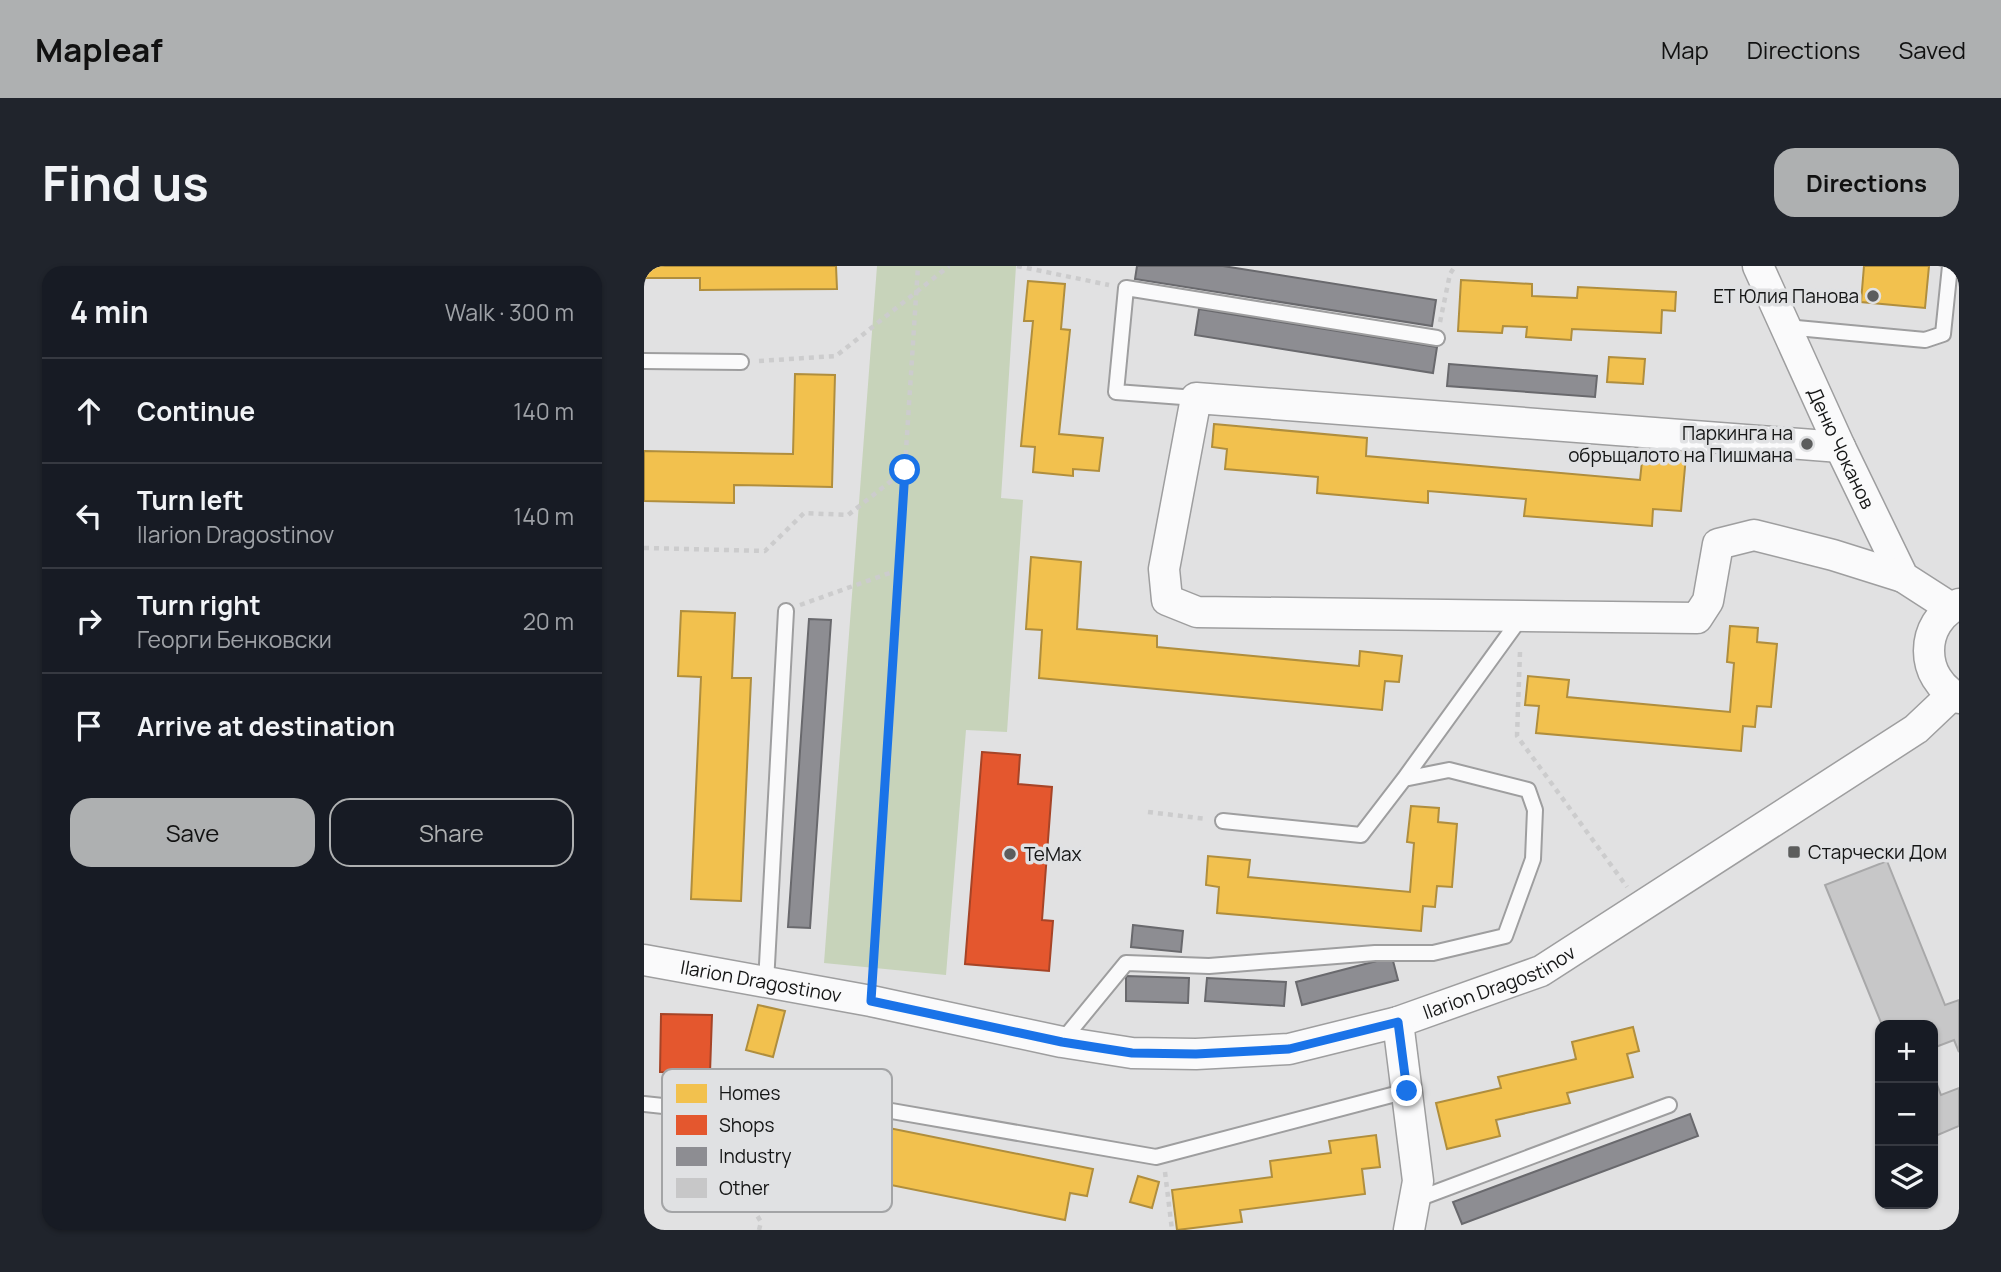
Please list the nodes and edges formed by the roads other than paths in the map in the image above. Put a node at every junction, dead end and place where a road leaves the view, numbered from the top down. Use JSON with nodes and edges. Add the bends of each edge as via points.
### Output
{"nodes":[{"id":1,"x":1950,"y":266,"type":"edge"},
{"id":2,"x":1752,"y":267,"type":"edge"},
{"id":3,"x":1785,"y":327,"type":"junction"},
{"id":4,"x":1959,"y":329,"type":"edge"},
{"id":5,"x":1943,"y":334,"type":"junction"},
{"id":6,"x":1437,"y":338,"type":"road end"},
{"id":7,"x":644,"y":361,"type":"edge"},
{"id":8,"x":741,"y":362,"type":"road end"},
{"id":9,"x":1196,"y":398,"type":"junction"},
{"id":10,"x":1840,"y":447,"type":"junction"},
{"id":11,"x":1903,"y":577,"type":"junction"},
{"id":12,"x":1955,"y":606,"type":"edge"},
{"id":13,"x":786,"y":611,"type":"road end"},
{"id":14,"x":1522,"y":616,"type":"junction"},
{"id":15,"x":1956,"y":696,"type":"edge"},
{"id":16,"x":1404,"y":779,"type":"junction"},
{"id":17,"x":1223,"y":821,"type":"road end"},
{"id":18,"x":645,"y":959,"type":"edge"},
{"id":19,"x":766,"y":983,"type":"junction"},
{"id":20,"x":1398,"y":1022,"type":"junction"},
{"id":21,"x":1062,"y":1042,"type":"junction"},
{"id":22,"x":1407,"y":1091,"type":"junction"},
{"id":23,"x":644,"y":1104,"type":"edge"},
{"id":24,"x":1669,"y":1105,"type":"dead end"},
{"id":25,"x":662,"y":1106,"type":"edge"},
{"id":26,"x":892,"y":1111,"type":"edge"},
{"id":27,"x":1415,"y":1200,"type":"junction"},
{"id":28,"x":1409,"y":1230,"type":"edge"}],
"edges":[{"from":1,"to":5,"type":"lane"},
{"from":2,"to":3,"type":"street","name":"Деню Чоканов"},
{"from":3,"to":5,"type":"lane","via":[[1925,340]]},
{"from":3,"to":10,"type":"street","name":"Деню Чоканов"},
{"from":4,"to":5,"type":"lane"},
{"from":6,"to":9,"type":"lane","via":[[1126,288],[1116,391]]},
{"from":7,"to":8,"type":"lane"},
{"from":9,"to":10,"type":"street"},
{"from":9,"to":14,"type":"street","via":[[1164,569],[1167,600],[1197,612]]},
{"from":10,"to":11,"type":"street","name":"Деню Чоканов"},
{"from":11,"to":12,"type":"street"},
{"from":11,"to":14,"type":"street","via":[[1754,535],[1718,544],[1708,601],[1697,618]]},
{"from":12,"to":15,"type":"street","via":[[1934,627],[1928,652],[1935,676]]},
{"from":13,"to":19,"type":"lane"},
{"from":14,"to":16,"type":"lane"},
{"from":15,"to":20,"type":"street","name":"Ilarion Dragostinov","via":[[1916,729],[1541,971]]},
{"from":16,"to":17,"type":"lane","via":[[1361,835]]},
{"from":16,"to":21,"type":"lane","via":[[1449,770],[1528,790],[1535,810],[1533,859],[1505,936],[1433,953],[1209,965],[1126,963]]},
{"from":18,"to":19,"type":"street","name":"Ilarion Dragostinov"},
{"from":19,"to":21,"type":"street","name":"Ilarion Dragostinov"},
{"from":20,"to":21,"type":"street","name":"Ilarion Dragostinov","via":[[1289,1049],[1132,1053]]},
{"from":20,"to":22,"type":"street"},
{"from":22,"to":26,"type":"lane","via":[[1156,1157]]},
{"from":22,"to":27,"type":"street","via":[[1418,1181]]},
{"from":23,"to":25,"type":"lane"},
{"from":24,"to":27,"type":"lane"},
{"from":27,"to":28,"type":"street"}]}
